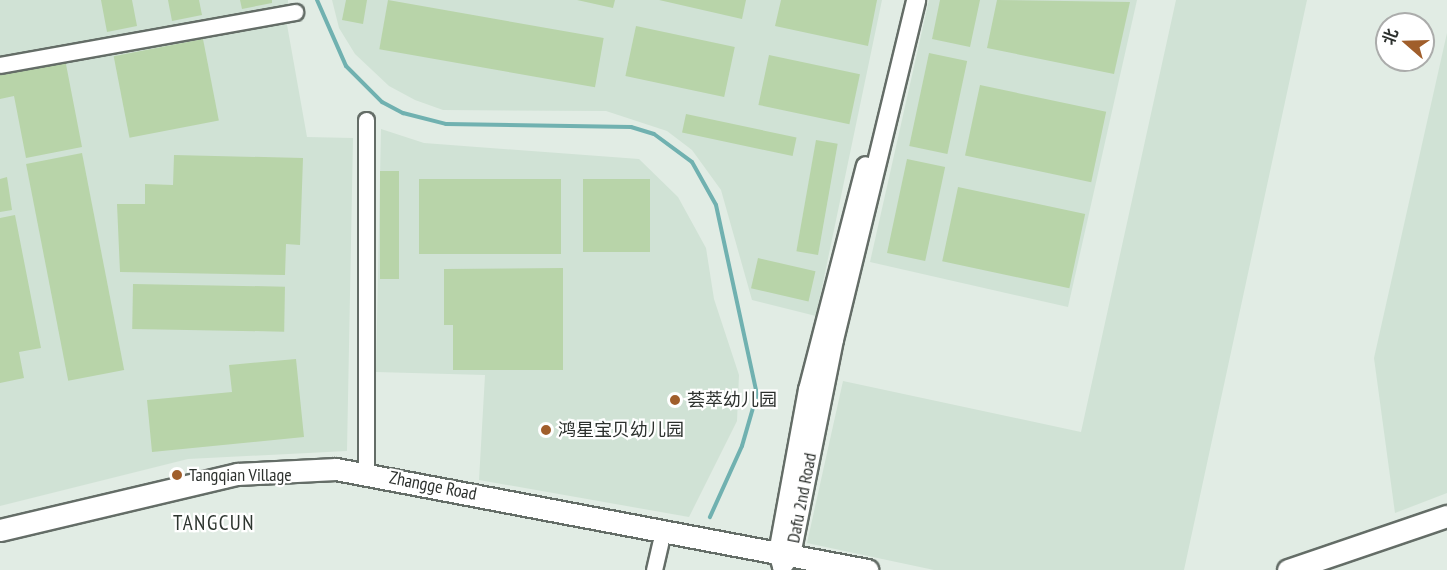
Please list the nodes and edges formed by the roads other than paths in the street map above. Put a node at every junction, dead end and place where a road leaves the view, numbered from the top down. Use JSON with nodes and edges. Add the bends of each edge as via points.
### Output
{"nodes":[{"id":1,"x":903,"y":0,"type":"edge"},
{"id":2,"x":915,"y":0,"type":"edge"},
{"id":3,"x":296,"y":12,"type":"dead end"},
{"id":4,"x":0,"y":65,"type":"edge"},
{"id":5,"x":366,"y":120,"type":"dead end"},
{"id":6,"x":366,"y":473,"type":"junction"},
{"id":7,"x":1447,"y":516,"type":"edge"},
{"id":8,"x":0,"y":530,"type":"edge"},
{"id":9,"x":1447,"y":530,"type":"edge"},
{"id":10,"x":660,"y":543,"type":"junction"},
{"id":11,"x":0,"y":544,"type":"edge"},
{"id":12,"x":787,"y":561,"type":"edge"},
{"id":13,"x":654,"y":570,"type":"edge"},
{"id":14,"x":867,"y":570,"type":"edge"},
{"id":15,"x":1288,"y":570,"type":"edge"},
{"id":16,"x":1334,"y":570,"type":"edge"}],
"edges":[{"from":1,"to":12,"type":"street","name":"Dafu 2nd Road","via":[[808,390]]},
{"from":2,"to":12,"type":"street","name":"Dafu 2nd Road","via":[[827,371]]},
{"from":3,"to":4,"type":"street"},
{"from":5,"to":6,"type":"street"},
{"from":6,"to":8,"type":"main road","name":"Zhangge Road","via":[[271,468]]},
{"from":6,"to":12,"type":"main road","name":"Zhangge Road"},
{"from":7,"to":15,"type":"main road"},
{"from":9,"to":16,"type":"main road"},
{"from":10,"to":11,"type":"main road","name":"Zhangge Road","via":[[363,486],[300,481],[240,487]]},
{"from":10,"to":12,"type":"main road","name":"Zhangge Road"},
{"from":10,"to":13,"type":"street"},
{"from":12,"to":14,"type":"main road","name":"Zhangge Road"}]}
